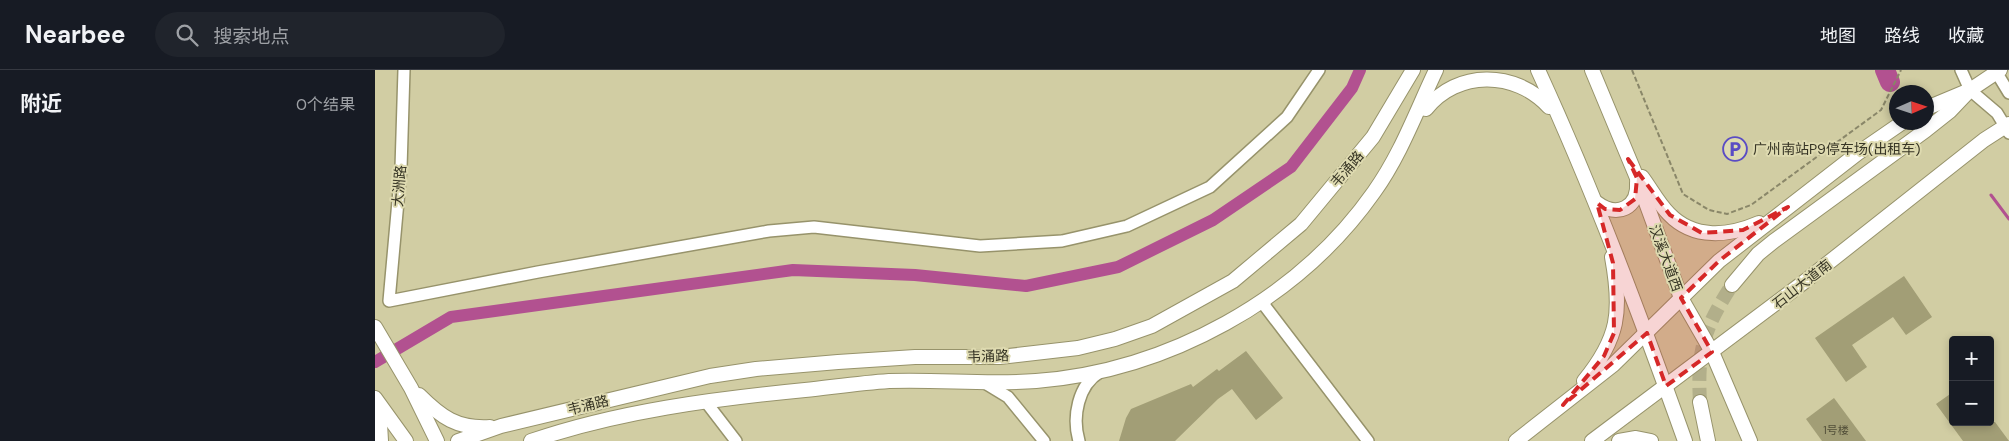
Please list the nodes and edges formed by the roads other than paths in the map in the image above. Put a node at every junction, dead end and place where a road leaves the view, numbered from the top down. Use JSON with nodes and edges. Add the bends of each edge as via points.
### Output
{"nodes":[{"id":1,"x":404,"y":70,"type":"edge"},
{"id":2,"x":1319,"y":70,"type":"edge"},
{"id":3,"x":1413,"y":70,"type":"edge"},
{"id":4,"x":1538,"y":70,"type":"edge"},
{"id":5,"x":1592,"y":70,"type":"edge"},
{"id":6,"x":1961,"y":70,"type":"edge"},
{"id":7,"x":1997,"y":71,"type":"edge"},
{"id":8,"x":1434,"y":72,"type":"edge"},
{"id":9,"x":1969,"y":90,"type":"junction"},
{"id":10,"x":2009,"y":93,"type":"edge"},
{"id":11,"x":1934,"y":105,"type":"edge"},
{"id":12,"x":2008,"y":127,"type":"edge"},
{"id":13,"x":1891,"y":130,"type":"edge"},
{"id":14,"x":1397,"y":157,"type":"junction"},
{"id":15,"x":1628,"y":159,"type":"junction"},
{"id":16,"x":1583,"y":168,"type":"junction"},
{"id":17,"x":1637,"y":178,"type":"junction"},
{"id":18,"x":1597,"y":203,"type":"junction"},
{"id":19,"x":1788,"y":207,"type":"junction"},
{"id":20,"x":1605,"y":222,"type":"junction"},
{"id":21,"x":1731,"y":285,"type":"tunnel mouth"},
{"id":22,"x":1681,"y":298,"type":"junction"},
{"id":23,"x":1261,"y":302,"type":"junction"},
{"id":24,"x":375,"y":328,"type":"edge"},
{"id":25,"x":1647,"y":333,"type":"junction"},
{"id":26,"x":1712,"y":352,"type":"junction"},
{"id":27,"x":1103,"y":370,"type":"junction"},
{"id":28,"x":985,"y":383,"type":"junction"},
{"id":29,"x":1666,"y":386,"type":"junction"},
{"id":30,"x":411,"y":388,"type":"junction"},
{"id":31,"x":377,"y":400,"type":"edge"},
{"id":32,"x":706,"y":402,"type":"junction"},
{"id":33,"x":1700,"y":402,"type":"tunnel mouth"},
{"id":34,"x":1563,"y":405,"type":"junction"},
{"id":35,"x":549,"y":415,"type":"junction"},
{"id":36,"x":501,"y":426,"type":"junction"},
{"id":37,"x":549,"y":437,"type":"edge"},
{"id":38,"x":381,"y":441,"type":"edge"},
{"id":39,"x":406,"y":441,"type":"edge"},
{"id":40,"x":437,"y":441,"type":"edge"},
{"id":41,"x":458,"y":441,"type":"edge"},
{"id":42,"x":531,"y":441,"type":"edge"},
{"id":43,"x":736,"y":441,"type":"edge"},
{"id":44,"x":1044,"y":441,"type":"edge"},
{"id":45,"x":1079,"y":441,"type":"edge"},
{"id":46,"x":1368,"y":441,"type":"edge"},
{"id":47,"x":1515,"y":441,"type":"edge"},
{"id":48,"x":1592,"y":441,"type":"edge"},
{"id":49,"x":1619,"y":441,"type":"edge"},
{"id":50,"x":1651,"y":441,"type":"edge"},
{"id":51,"x":1685,"y":441,"type":"edge"},
{"id":52,"x":1708,"y":441,"type":"edge"},
{"id":53,"x":1750,"y":441,"type":"edge"}],
"edges":[{"from":1,"to":2,"type":"street","name":"大洲路","via":[[401,168],[389,301],[769,231],[814,228],[980,246],[1063,242],[1127,226],[1209,187],[1287,117]]},
{"from":3,"to":35,"type":"main road","name":"韦涌路","via":[[1373,137],[1301,224],[1233,281],[1152,326],[1078,348],[1019,355],[915,357],[755,369],[710,376]]},
{"from":4,"to":16,"type":"main road"},
{"from":5,"to":15,"type":"main road","name":"汉溪大道西"},
{"from":6,"to":9,"type":"street"},
{"from":7,"to":9,"type":"main road"},
{"from":7,"to":10,"type":"street"},
{"from":8,"to":14,"type":"main road","name":"韦涌路"},
{"from":9,"to":11,"type":"main road"},
{"from":9,"to":12,"type":"street"},
{"from":9,"to":21,"type":"main road","via":[[1926,130],[1763,250]]},
{"from":12,"to":26,"type":"main road","name":"石山大道南"},
{"from":13,"to":19,"type":"main road"},
{"from":14,"to":16,"type":"main road","via":[[1434,96],[1455,78],[1468,73],[1502,72],[1539,93]]},
{"from":14,"to":23,"type":"main road","name":"韦涌路","via":[[1349,223],[1295,275]]},
{"from":15,"to":17,"type":"main road","name":"汉溪大道西"},
{"from":15,"to":19,"type":"main road","via":[[1670,215],[1702,233],[1743,230]]},
{"from":16,"to":18,"type":"main road"},
{"from":17,"to":18,"type":"main road","via":[[1638,193],[1630,204],[1611,211]]},
{"from":17,"to":22,"type":"main road","name":"汉溪大道西"},
{"from":18,"to":20,"type":"main road"},
{"from":19,"to":22,"type":"main road","via":[[1719,261]]},
{"from":20,"to":25,"type":"main road"},
{"from":20,"to":34,"type":"main road","via":[[1616,282],[1614,333],[1603,356]]},
{"from":22,"to":25,"type":"main road"},
{"from":22,"to":26,"type":"main road","name":"汉溪大道西"},
{"from":23,"to":27,"type":"main road","name":"韦涌路","via":[[1206,334],[1146,360]]},
{"from":23,"to":46,"type":"street"},
{"from":24,"to":30,"type":"main road"},
{"from":25,"to":29,"type":"main road"},
{"from":25,"to":34,"type":"main road"},
{"from":26,"to":29,"type":"main road","name":"石山大道南"},
{"from":26,"to":53,"type":"main road","name":"汉溪大道西"},
{"from":27,"to":28,"type":"main road","name":"韦涌路","via":[[1037,381]]},
{"from":27,"to":45,"type":"street","via":[[1084,388],[1075,423]]},
{"from":28,"to":32,"type":"main road","name":"韦涌路","via":[[889,381]]},
{"from":28,"to":44,"type":"street","via":[[1008,397]]},
{"from":29,"to":48,"type":"main road","name":"石山大道南"},
{"from":29,"to":51,"type":"main road"},
{"from":30,"to":36,"type":"main road","via":[[440,415],[459,424]]},
{"from":30,"to":40,"type":"main road"},
{"from":31,"to":38,"type":"main road"},
{"from":31,"to":39,"type":"main road"},
{"from":32,"to":37,"type":"main road","name":"韦涌路","via":[[652,411]]},
{"from":32,"to":43,"type":"street"},
{"from":33,"to":52,"type":"main road"},
{"from":34,"to":47,"type":"main road"},
{"from":35,"to":36,"type":"main road","name":"韦涌路"},
{"from":35,"to":37,"type":"main road"},
{"from":36,"to":41,"type":"main road","name":"韦涌路"},
{"from":37,"to":42,"type":"main road","name":"韦涌路"},
{"from":49,"to":50,"type":"main road","via":[[1636,438]]}]}
